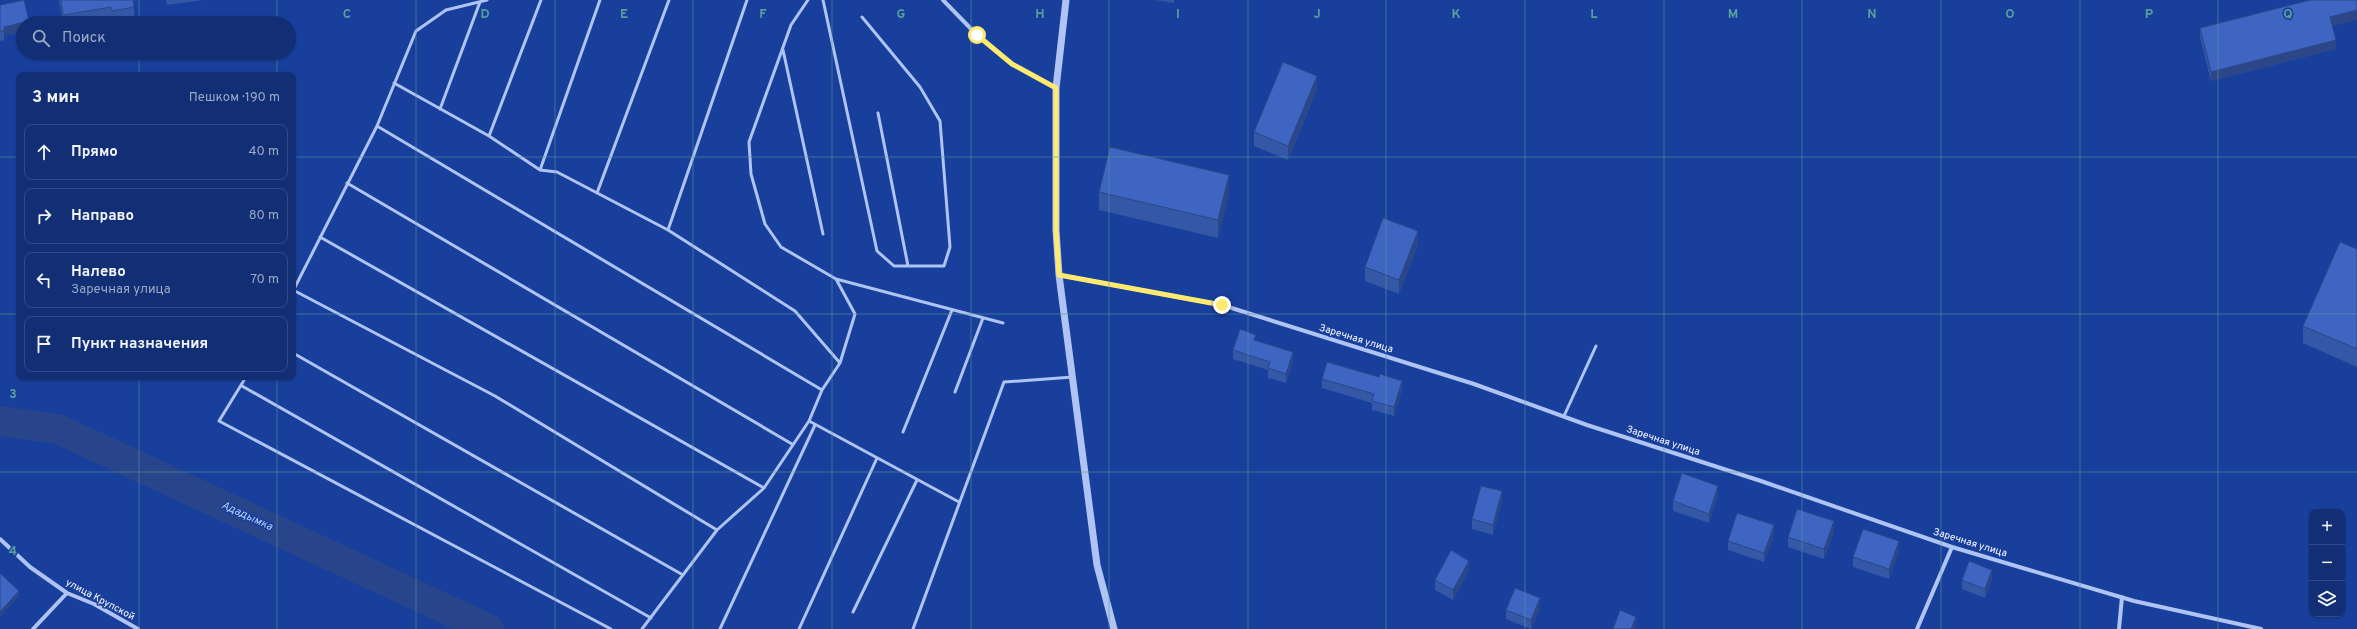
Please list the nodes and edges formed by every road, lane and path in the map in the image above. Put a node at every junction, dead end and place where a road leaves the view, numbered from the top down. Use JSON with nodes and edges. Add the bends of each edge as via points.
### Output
{"nodes":[{"id":1,"x":487,"y":0,"type":"edge"},
{"id":2,"x":541,"y":0,"type":"edge"},
{"id":3,"x":600,"y":0,"type":"edge"},
{"id":4,"x":669,"y":0,"type":"edge"},
{"id":5,"x":746,"y":0,"type":"edge"},
{"id":6,"x":808,"y":0,"type":"edge"},
{"id":7,"x":823,"y":0,"type":"edge"},
{"id":8,"x":943,"y":0,"type":"edge"},
{"id":9,"x":1066,"y":0,"type":"edge"},
{"id":10,"x":480,"y":2,"type":"junction"},
{"id":11,"x":862,"y":17,"type":"dead end"},
{"id":12,"x":783,"y":49,"type":"junction"},
{"id":13,"x":394,"y":83,"type":"junction"},
{"id":14,"x":1056,"y":88,"type":"junction"},
{"id":15,"x":440,"y":109,"type":"junction"},
{"id":16,"x":878,"y":113,"type":"dead end"},
{"id":17,"x":377,"y":126,"type":"junction"},
{"id":18,"x":489,"y":136,"type":"junction"},
{"id":19,"x":540,"y":170,"type":"junction"},
{"id":20,"x":347,"y":183,"type":"junction"},
{"id":21,"x":597,"y":193,"type":"junction"},
{"id":22,"x":668,"y":230,"type":"junction"},
{"id":23,"x":823,"y":234,"type":"dead end"},
{"id":24,"x":320,"y":236,"type":"junction"},
{"id":25,"x":908,"y":266,"type":"junction"},
{"id":26,"x":1059,"y":275,"type":"junction"},
{"id":27,"x":836,"y":279,"type":"junction"},
{"id":28,"x":296,"y":284,"type":"edge"},
{"id":29,"x":296,"y":292,"type":"edge"},
{"id":30,"x":952,"y":310,"type":"junction"},
{"id":31,"x":983,"y":318,"type":"junction"},
{"id":32,"x":1003,"y":323,"type":"dead end"},
{"id":33,"x":1596,"y":346,"type":"dead end"},
{"id":34,"x":296,"y":355,"type":"edge"},
{"id":35,"x":840,"y":364,"type":"junction"},
{"id":36,"x":1073,"y":377,"type":"junction"},
{"id":37,"x":245,"y":380,"type":"edge"},
{"id":38,"x":242,"y":386,"type":"junction"},
{"id":39,"x":822,"y":390,"type":"junction"},
{"id":40,"x":955,"y":392,"type":"dead end"},
{"id":41,"x":1564,"y":416,"type":"junction"},
{"id":42,"x":809,"y":422,"type":"junction"},
{"id":43,"x":815,"y":425,"type":"junction"},
{"id":44,"x":903,"y":432,"type":"dead end"},
{"id":45,"x":792,"y":444,"type":"junction"},
{"id":46,"x":877,"y":458,"type":"junction"},
{"id":47,"x":917,"y":480,"type":"junction"},
{"id":48,"x":764,"y":488,"type":"junction"},
{"id":49,"x":959,"y":502,"type":"junction"},
{"id":50,"x":717,"y":530,"type":"junction"},
{"id":51,"x":0,"y":539,"type":"edge"},
{"id":52,"x":1952,"y":547,"type":"junction"},
{"id":53,"x":683,"y":575,"type":"junction"},
{"id":54,"x":67,"y":593,"type":"junction"},
{"id":55,"x":2122,"y":597,"type":"junction"},
{"id":56,"x":853,"y":612,"type":"dead end"},
{"id":57,"x":651,"y":618,"type":"junction"},
{"id":58,"x":33,"y":629,"type":"edge"},
{"id":59,"x":138,"y":629,"type":"edge"},
{"id":60,"x":611,"y":629,"type":"edge"},
{"id":61,"x":642,"y":629,"type":"edge"},
{"id":62,"x":720,"y":629,"type":"edge"},
{"id":63,"x":799,"y":629,"type":"edge"},
{"id":64,"x":913,"y":629,"type":"edge"},
{"id":65,"x":1114,"y":629,"type":"edge"},
{"id":66,"x":1917,"y":629,"type":"edge"},
{"id":67,"x":2119,"y":629,"type":"edge"},
{"id":68,"x":2261,"y":629,"type":"edge"}],
"edges":[{"from":1,"to":10,"type":"lane"},
{"from":2,"to":18,"type":"lane"},
{"from":3,"to":19,"type":"lane"},
{"from":4,"to":21,"type":"lane"},
{"from":5,"to":22,"type":"lane"},
{"from":6,"to":12,"type":"lane","via":[[791,25]]},
{"from":7,"to":25,"type":"lane","via":[[877,251],[894,266]]},
{"from":8,"to":14,"type":"street","via":[[977,35],[1012,64]]},
{"from":9,"to":14,"type":"street"},
{"from":10,"to":13,"type":"lane","via":[[446,10],[416,31]]},
{"from":10,"to":15,"type":"lane"},
{"from":11,"to":25,"type":"lane","via":[[920,87],[940,121],[950,247],[944,266]]},
{"from":12,"to":23,"type":"lane"},
{"from":12,"to":27,"type":"lane","via":[[749,142],[751,174],[764,224],[781,247]]},
{"from":13,"to":15,"type":"lane"},
{"from":13,"to":17,"type":"lane"},
{"from":14,"to":26,"type":"street","via":[[1056,230]]},
{"from":15,"to":18,"type":"lane"},
{"from":16,"to":25,"type":"lane"},
{"from":17,"to":20,"type":"lane"},
{"from":17,"to":39,"type":"lane"},
{"from":18,"to":19,"type":"lane"},
{"from":19,"to":21,"type":"lane","via":[[557,172]]},
{"from":20,"to":24,"type":"lane"},
{"from":20,"to":45,"type":"lane"},
{"from":21,"to":22,"type":"lane"},
{"from":22,"to":35,"type":"lane","via":[[795,311]]},
{"from":24,"to":28,"type":"lane"},
{"from":24,"to":48,"type":"lane"},
{"from":26,"to":36,"type":"street"},
{"from":26,"to":41,"type":"street","name":"Заречная улица","via":[[1222,305],[1474,384]]},
{"from":27,"to":30,"type":"lane"},
{"from":27,"to":35,"type":"lane","via":[[855,314]]},
{"from":29,"to":50,"type":"lane","via":[[495,396]]},
{"from":30,"to":31,"type":"lane"},
{"from":30,"to":44,"type":"lane"},
{"from":31,"to":32,"type":"lane"},
{"from":31,"to":40,"type":"lane"},
{"from":33,"to":41,"type":"lane"},
{"from":34,"to":53,"type":"lane"},
{"from":35,"to":39,"type":"lane"},
{"from":36,"to":49,"type":"lane","via":[[1004,382]]},
{"from":36,"to":65,"type":"street","via":[[1097,566]]},
{"from":37,"to":38,"type":"lane"},
{"from":38,"to":57,"type":"lane"},
{"from":38,"to":60,"type":"lane","via":[[219,421]]},
{"from":39,"to":42,"type":"lane"},
{"from":41,"to":52,"type":"street","name":"Заречная улица","via":[[1761,480]]},
{"from":42,"to":43,"type":"lane"},
{"from":42,"to":45,"type":"lane"},
{"from":43,"to":46,"type":"lane"},
{"from":43,"to":62,"type":"lane"},
{"from":45,"to":48,"type":"lane"},
{"from":46,"to":47,"type":"lane"},
{"from":46,"to":63,"type":"lane"},
{"from":47,"to":49,"type":"lane"},
{"from":47,"to":56,"type":"lane"},
{"from":48,"to":50,"type":"lane"},
{"from":49,"to":64,"type":"lane"},
{"from":50,"to":53,"type":"lane"},
{"from":51,"to":54,"type":"street","name":"улица Крупской","via":[[30,566]]},
{"from":52,"to":55,"type":"street","name":"Заречная улица"},
{"from":52,"to":66,"type":"street"},
{"from":53,"to":57,"type":"lane"},
{"from":54,"to":58,"type":"street"},
{"from":54,"to":59,"type":"street","name":"улица Крупской","via":[[94,604]]},
{"from":55,"to":67,"type":"street"},
{"from":55,"to":68,"type":"street","name":"Заречная улица"},
{"from":57,"to":61,"type":"lane"}]}
